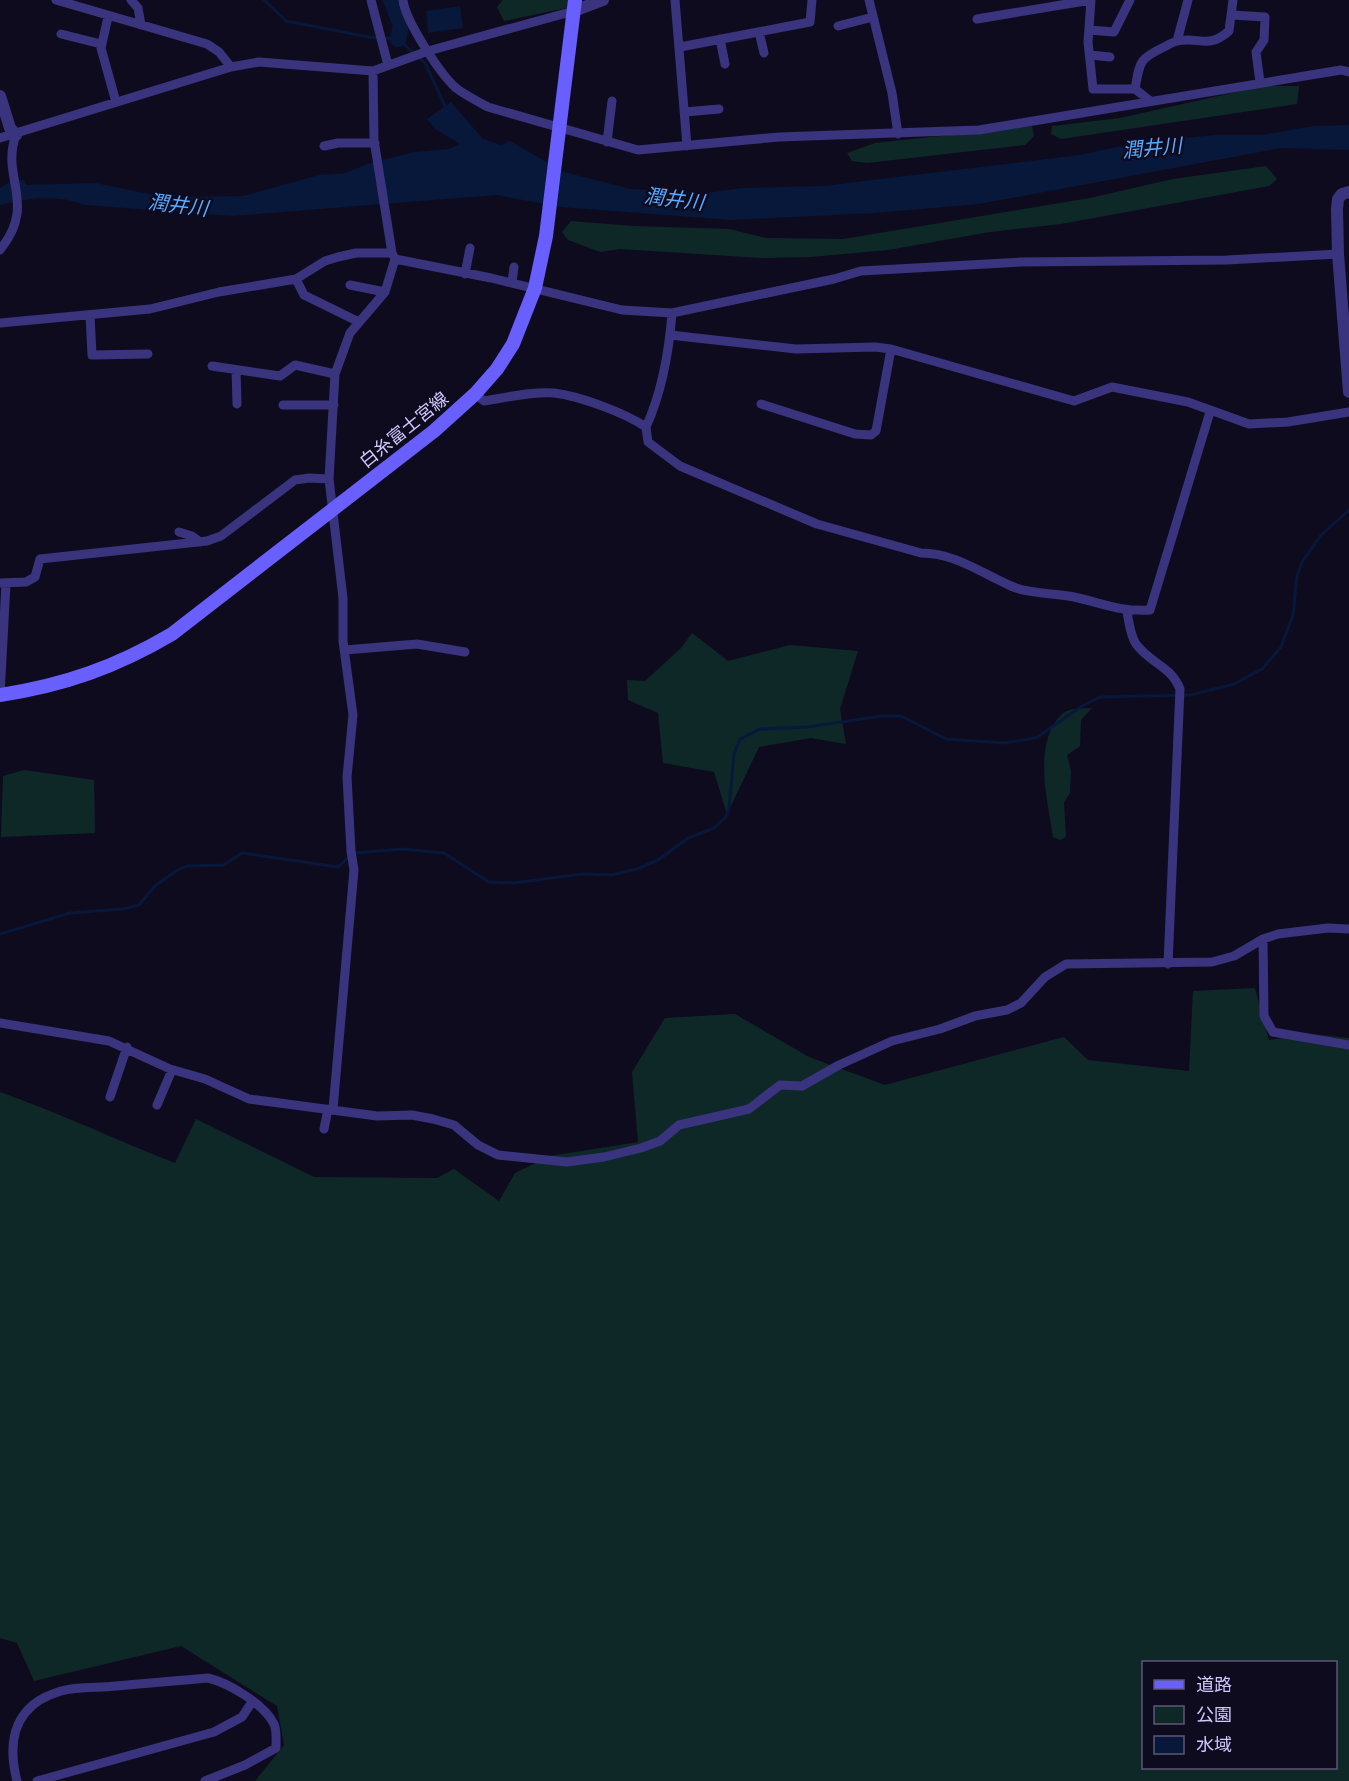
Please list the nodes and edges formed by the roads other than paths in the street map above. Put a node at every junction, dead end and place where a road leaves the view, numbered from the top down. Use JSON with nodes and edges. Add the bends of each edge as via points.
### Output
{"nodes":[{"id":1,"x":56,"y":0,"type":"edge"},
{"id":2,"x":131,"y":0,"type":"edge"},
{"id":3,"x":371,"y":0,"type":"edge"},
{"id":4,"x":403,"y":0,"type":"edge"},
{"id":5,"x":603,"y":0,"type":"edge"},
{"id":6,"x":675,"y":0,"type":"edge"},
{"id":7,"x":813,"y":0,"type":"edge"},
{"id":8,"x":869,"y":0,"type":"edge"},
{"id":9,"x":1091,"y":0,"type":"edge"},
{"id":10,"x":1131,"y":0,"type":"edge"},
{"id":11,"x":1188,"y":0,"type":"edge"},
{"id":12,"x":1233,"y":0,"type":"edge"},
{"id":13,"x":574,"y":5,"type":"edge"},
{"id":14,"x":1232,"y":15,"type":"junction"},
{"id":15,"x":108,"y":17,"type":"junction"},
{"id":16,"x":873,"y":17,"type":"junction"},
{"id":17,"x":977,"y":19,"type":"dead end"},
{"id":18,"x":141,"y":25,"type":"junction"},
{"id":19,"x":838,"y":26,"type":"dead end"},
{"id":20,"x":1089,"y":30,"type":"junction"},
{"id":21,"x":759,"y":32,"type":"junction"},
{"id":22,"x":61,"y":34,"type":"dead end"},
{"id":23,"x":720,"y":39,"type":"junction"},
{"id":24,"x":1177,"y":41,"type":"junction"},
{"id":25,"x":102,"y":44,"type":"junction"},
{"id":26,"x":680,"y":47,"type":"junction"},
{"id":27,"x":428,"y":51,"type":"junction"},
{"id":28,"x":764,"y":53,"type":"dead end"},
{"id":29,"x":1090,"y":55,"type":"junction"},
{"id":30,"x":1110,"y":57,"type":"dead end"},
{"id":31,"x":388,"y":64,"type":"junction"},
{"id":32,"x":725,"y":64,"type":"dead end"},
{"id":33,"x":231,"y":67,"type":"junction"},
{"id":34,"x":1346,"y":69,"type":"edge"},
{"id":35,"x":374,"y":71,"type":"junction"},
{"id":36,"x":1260,"y":82,"type":"junction"},
{"id":37,"x":1135,"y":88,"type":"junction"},
{"id":38,"x":0,"y":96,"type":"edge"},
{"id":39,"x":1149,"y":100,"type":"junction"},
{"id":40,"x":612,"y":101,"type":"dead end"},
{"id":41,"x":116,"y":102,"type":"junction"},
{"id":42,"x":719,"y":109,"type":"dead end"},
{"id":43,"x":685,"y":112,"type":"junction"},
{"id":44,"x":560,"y":130,"type":"junction"},
{"id":45,"x":898,"y":134,"type":"junction"},
{"id":46,"x":16,"y":135,"type":"junction"},
{"id":47,"x":0,"y":138,"type":"edge"},
{"id":48,"x":607,"y":142,"type":"junction"},
{"id":49,"x":375,"y":143,"type":"junction"},
{"id":50,"x":324,"y":146,"type":"dead end"},
{"id":51,"x":687,"y":146,"type":"junction"},
{"id":52,"x":1349,"y":192,"type":"edge"},
{"id":53,"x":470,"y":248,"type":"dead end"},
{"id":54,"x":0,"y":250,"type":"edge"},
{"id":55,"x":1338,"y":254,"type":"junction"},
{"id":56,"x":393,"y":256,"type":"junction"},
{"id":57,"x":514,"y":267,"type":"dead end"},
{"id":58,"x":465,"y":273,"type":"junction"},
{"id":59,"x":296,"y":279,"type":"junction"},
{"id":60,"x":512,"y":282,"type":"junction"},
{"id":61,"x":350,"y":285,"type":"dead end"},
{"id":62,"x":535,"y":288,"type":"junction"},
{"id":63,"x":385,"y":292,"type":"junction"},
{"id":64,"x":672,"y":313,"type":"junction"},
{"id":65,"x":90,"y":315,"type":"junction"},
{"id":66,"x":359,"y":322,"type":"junction"},
{"id":67,"x":0,"y":323,"type":"edge"},
{"id":68,"x":670,"y":335,"type":"junction"},
{"id":69,"x":891,"y":349,"type":"junction"},
{"id":70,"x":148,"y":354,"type":"dead end"},
{"id":71,"x":212,"y":366,"type":"dead end"},
{"id":72,"x":236,"y":370,"type":"junction"},
{"id":73,"x":335,"y":374,"type":"junction"},
{"id":74,"x":1349,"y":392,"type":"edge"},
{"id":75,"x":475,"y":394,"type":"junction"},
{"id":76,"x":237,"y":404,"type":"dead end"},
{"id":77,"x":761,"y":404,"type":"dead end"},
{"id":78,"x":283,"y":405,"type":"dead end"},
{"id":79,"x":334,"y":405,"type":"junction"},
{"id":80,"x":1210,"y":412,"type":"junction"},
{"id":81,"x":1349,"y":412,"type":"edge"},
{"id":82,"x":646,"y":427,"type":"junction"},
{"id":83,"x":329,"y":479,"type":"junction"},
{"id":84,"x":333,"y":510,"type":"junction"},
{"id":85,"x":178,"y":532,"type":"dead end"},
{"id":86,"x":200,"y":542,"type":"junction"},
{"id":87,"x":3,"y":583,"type":"edge"},
{"id":88,"x":1127,"y":612,"type":"junction"},
{"id":89,"x":345,"y":650,"type":"junction"},
{"id":90,"x":465,"y":652,"type":"dead end"},
{"id":91,"x":0,"y":695,"type":"edge"},
{"id":92,"x":1349,"y":929,"type":"edge"},
{"id":93,"x":1263,"y":939,"type":"junction"},
{"id":94,"x":1168,"y":964,"type":"junction"},
{"id":95,"x":0,"y":1023,"type":"edge"},
{"id":96,"x":1349,"y":1045,"type":"edge"},
{"id":97,"x":127,"y":1047,"type":"junction"},
{"id":98,"x":172,"y":1070,"type":"junction"},
{"id":99,"x":110,"y":1097,"type":"dead end"},
{"id":100,"x":157,"y":1105,"type":"dead end"},
{"id":101,"x":330,"y":1109,"type":"junction"},
{"id":102,"x":324,"y":1129,"type":"dead end"},
{"id":103,"x":252,"y":1702,"type":"junction"},
{"id":104,"x":17,"y":1781,"type":"edge"},
{"id":105,"x":37,"y":1781,"type":"edge"},
{"id":106,"x":205,"y":1781,"type":"edge"}],
"edges":[{"from":1,"to":15,"type":"street"},
{"from":2,"to":18,"type":"street","via":[[138,8]]},
{"from":3,"to":31,"type":"street"},
{"from":4,"to":27,"type":"street","via":[[404,12]]},
{"from":5,"to":13,"type":"street"},
{"from":6,"to":26,"type":"street"},
{"from":7,"to":21,"type":"street","via":[[810,22]]},
{"from":8,"to":16,"type":"street"},
{"from":9,"to":17,"type":"street"},
{"from":9,"to":20,"type":"street"},
{"from":10,"to":20,"type":"street","via":[[1114,32]]},
{"from":11,"to":24,"type":"street"},
{"from":12,"to":14,"type":"street"},
{"from":13,"to":27,"type":"street"},
{"from":13,"to":44,"type":"main road","name":"白糸富士宮線"},
{"from":14,"to":24,"type":"street","via":[[1229,31],[1211,43]]},
{"from":14,"to":36,"type":"street","via":[[1264,17],[1264,40],[1256,52]]},
{"from":15,"to":18,"type":"street"},
{"from":15,"to":25,"type":"street"},
{"from":16,"to":19,"type":"street"},
{"from":16,"to":45,"type":"street"},
{"from":18,"to":33,"type":"street","via":[[207,44]]},
{"from":20,"to":29,"type":"street"},
{"from":21,"to":23,"type":"street"},
{"from":21,"to":28,"type":"street"},
{"from":22,"to":25,"type":"street"},
{"from":23,"to":26,"type":"street"},
{"from":23,"to":32,"type":"street"},
{"from":24,"to":37,"type":"street","via":[[1144,56]]},
{"from":25,"to":41,"type":"street"},
{"from":26,"to":43,"type":"street"},
{"from":27,"to":31,"type":"street"},
{"from":27,"to":44,"type":"street","via":[[454,87],[476,101]]},
{"from":29,"to":30,"type":"street"},
{"from":29,"to":37,"type":"street","via":[[1093,89]]},
{"from":31,"to":35,"type":"street"},
{"from":33,"to":35,"type":"street","via":[[259,62]]},
{"from":33,"to":41,"type":"street"},
{"from":34,"to":36,"type":"street"},
{"from":35,"to":49,"type":"street"},
{"from":36,"to":39,"type":"street"},
{"from":37,"to":39,"type":"street"},
{"from":38,"to":46,"type":"street"},
{"from":39,"to":45,"type":"street","via":[[980,130]]},
{"from":40,"to":48,"type":"street"},
{"from":41,"to":46,"type":"street"},
{"from":42,"to":43,"type":"street"},
{"from":43,"to":51,"type":"street"},
{"from":44,"to":48,"type":"street"},
{"from":44,"to":62,"type":"main road","name":"白糸富士宮線"},
{"from":45,"to":51,"type":"street","via":[[780,137]]},
{"from":46,"to":47,"type":"street"},
{"from":46,"to":54,"type":"street","via":[[12,147],[17,222]]},
{"from":48,"to":51,"type":"street","via":[[638,150]]},
{"from":49,"to":50,"type":"street"},
{"from":49,"to":56,"type":"street"},
{"from":52,"to":55,"type":"street","via":[[1338,199]]},
{"from":53,"to":58,"type":"street"},
{"from":55,"to":64,"type":"street","via":[[1021,262],[861,271]]},
{"from":55,"to":74,"type":"street"},
{"from":56,"to":58,"type":"street"},
{"from":56,"to":59,"type":"street","via":[[356,253],[338,257]]},
{"from":56,"to":63,"type":"street"},
{"from":57,"to":60,"type":"street"},
{"from":58,"to":60,"type":"street","via":[[490,281]]},
{"from":59,"to":65,"type":"street","via":[[150,309]]},
{"from":59,"to":66,"type":"street","via":[[304,295]]},
{"from":60,"to":62,"type":"street"},
{"from":61,"to":63,"type":"street"},
{"from":62,"to":64,"type":"street","via":[[622,310]]},
{"from":62,"to":75,"type":"main road","name":"白糸富士宮線","via":[[513,344]]},
{"from":63,"to":66,"type":"street"},
{"from":64,"to":68,"type":"street"},
{"from":65,"to":67,"type":"street"},
{"from":65,"to":70,"type":"street","via":[[92,355]]},
{"from":66,"to":73,"type":"street","via":[[350,333]]},
{"from":68,"to":69,"type":"street","via":[[796,349]]},
{"from":68,"to":82,"type":"street"},
{"from":69,"to":77,"type":"street","via":[[876,430],[871,435],[855,434]]},
{"from":69,"to":80,"type":"street","via":[[1074,401],[1112,387],[1188,402]]},
{"from":71,"to":72,"type":"street"},
{"from":72,"to":73,"type":"street","via":[[280,376],[295,365]]},
{"from":72,"to":76,"type":"street"},
{"from":73,"to":79,"type":"street"},
{"from":75,"to":82,"type":"street","via":[[484,401],[553,393],[576,398]]},
{"from":75,"to":84,"type":"main road","name":"白糸富士宮線"},
{"from":78,"to":79,"type":"street"},
{"from":79,"to":83,"type":"street"},
{"from":80,"to":81,"type":"street","via":[[1249,424],[1265,424]]},
{"from":80,"to":88,"type":"street","via":[[1150,610]]},
{"from":82,"to":88,"type":"street","via":[[648,442],[680,466],[817,524],[962,561],[1013,587],[1074,597]]},
{"from":83,"to":84,"type":"street"},
{"from":83,"to":86,"type":"street","via":[[295,480],[221,536]]},
{"from":84,"to":89,"type":"street"},
{"from":84,"to":91,"type":"main road","name":"白糸富士宮線","via":[[172,634],[140,653],[54,686]]},
{"from":85,"to":86,"type":"street"},
{"from":86,"to":87,"type":"street","via":[[40,559],[35,577],[26,582]]},
{"from":87,"to":91,"type":"street"},
{"from":88,"to":94,"type":"street","via":[[1135,643],[1174,676],[1180,689]]},
{"from":89,"to":90,"type":"street","via":[[417,644]]},
{"from":89,"to":101,"type":"street","via":[[353,715],[347,777],[354,870]]},
{"from":92,"to":93,"type":"street","via":[[1302,930]]},
{"from":93,"to":94,"type":"street","via":[[1234,956],[1212,962]]},
{"from":93,"to":96,"type":"street","via":[[1264,1016],[1273,1032]]},
{"from":94,"to":101,"type":"street","via":[[1066,964],[1045,977],[1021,1003],[1007,1010],[892,1041],[802,1086],[780,1085],[749,1108],[679,1125],[660,1141],[604,1157],[567,1162],[498,1155],[477,1145],[454,1125],[412,1115],[377,1116]]},
{"from":95,"to":97,"type":"street","via":[[65,1032]]},
{"from":97,"to":98,"type":"street"},
{"from":97,"to":99,"type":"street"},
{"from":98,"to":100,"type":"street"},
{"from":98,"to":101,"type":"street","via":[[205,1079],[249,1099]]},
{"from":101,"to":102,"type":"street"},
{"from":103,"to":104,"type":"street","via":[[230,1685],[208,1678],[62,1691],[38,1701],[23,1714],[16,1728],[12,1744]]},
{"from":103,"to":105,"type":"street","via":[[242,1717],[214,1732]]},
{"from":103,"to":106,"type":"street","via":[[275,1725],[276,1748]]}]}
